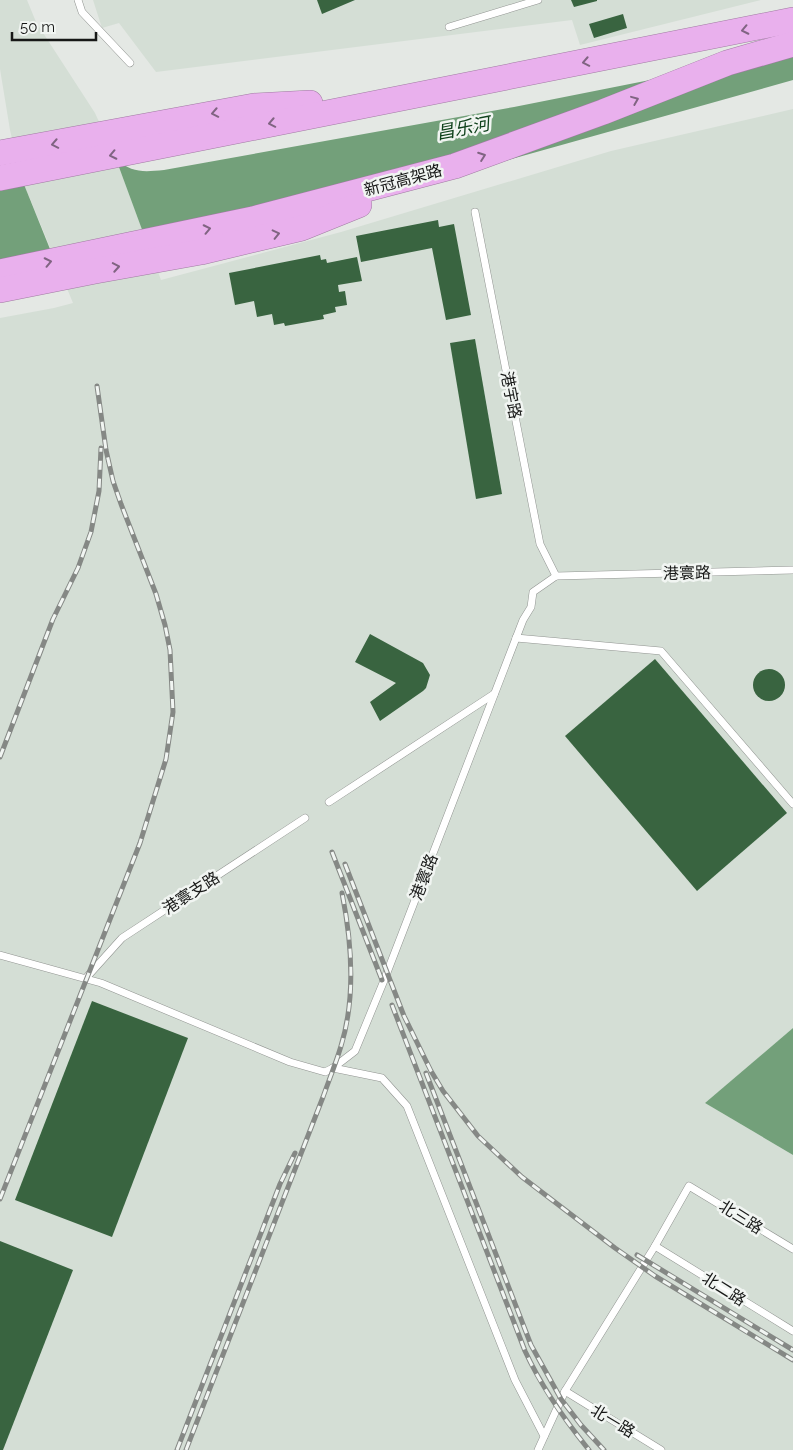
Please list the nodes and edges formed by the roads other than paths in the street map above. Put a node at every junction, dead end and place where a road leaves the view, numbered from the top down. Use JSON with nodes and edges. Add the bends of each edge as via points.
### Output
{"nodes":[{"id":1,"x":78,"y":0,"type":"edge"},
{"id":2,"x":538,"y":0,"type":"edge"},
{"id":3,"x":793,"y":20,"type":"edge"},
{"id":4,"x":448,"y":28,"type":"dead end"},
{"id":5,"x":793,"y":44,"type":"edge"},
{"id":6,"x":130,"y":63,"type":"dead end"},
{"id":7,"x":402,"y":98,"type":"junction"},
{"id":8,"x":0,"y":153,"type":"edge"},
{"id":9,"x":455,"y":166,"type":"junction"},
{"id":10,"x":0,"y":178,"type":"edge"},
{"id":11,"x":475,"y":212,"type":"dead end"},
{"id":12,"x":0,"y":272,"type":"edge"},
{"id":13,"x":0,"y":290,"type":"edge"},
{"id":14,"x":793,"y":570,"type":"edge"},
{"id":15,"x":556,"y":576,"type":"junction"},
{"id":16,"x":516,"y":638,"type":"junction"},
{"id":17,"x":495,"y":694,"type":"junction"},
{"id":18,"x":329,"y":802,"type":"dead end"},
{"id":19,"x":793,"y":804,"type":"edge"},
{"id":20,"x":305,"y":818,"type":"dead end"},
{"id":21,"x":0,"y":955,"type":"edge"},
{"id":22,"x":86,"y":978,"type":"junction"},
{"id":23,"x":333,"y":1068,"type":"junction"},
{"id":24,"x":655,"y":1246,"type":"junction"},
{"id":25,"x":793,"y":1249,"type":"edge"},
{"id":26,"x":793,"y":1332,"type":"edge"},
{"id":27,"x":565,"y":1391,"type":"junction"},
{"id":28,"x":544,"y":1436,"type":"junction"},
{"id":29,"x":538,"y":1450,"type":"edge"},
{"id":30,"x":661,"y":1450,"type":"edge"}],
"edges":[{"from":1,"to":6,"type":"lane","via":[[82,12]]},
{"from":2,"to":4,"type":"lane"},
{"from":3,"to":7,"type":"highway","one_way":true},
{"from":9,"to":5,"type":"highway","name":"新冠高架路","one_way":true,"via":[[728,63]]},
{"from":7,"to":8,"type":"highway","one_way":true,"via":[[254,106]]},
{"from":7,"to":10,"type":"highway","one_way":true},
{"from":12,"to":9,"type":"highway","name":"新冠高架路","one_way":true,"via":[[253,219]]},
{"from":13,"to":9,"type":"highway","one_way":true,"via":[[201,252],[302,228]]},
{"from":11,"to":15,"type":"lane","name":"港宇路","via":[[540,544]]},
{"from":14,"to":15,"type":"lane","name":"港寰路"},
{"from":15,"to":16,"type":"lane","name":"港寰路","via":[[533,592],[531,606]]},
{"from":16,"to":17,"type":"lane","name":"港寰路"},
{"from":16,"to":19,"type":"lane","via":[[661,651]]},
{"from":17,"to":18,"type":"lane"},
{"from":17,"to":23,"type":"lane","name":"港寰路","via":[[355,1051]]},
{"from":20,"to":22,"type":"lane","name":"港寰支路","via":[[122,938]]},
{"from":21,"to":22,"type":"lane"},
{"from":22,"to":23,"type":"lane","via":[[290,1062],[325,1072]]},
{"from":23,"to":28,"type":"lane","via":[[382,1078],[407,1106],[515,1380]]},
{"from":24,"to":25,"type":"lane","name":"北三路","via":[[690,1186]]},
{"from":24,"to":26,"type":"lane","name":"北二路"},
{"from":24,"to":27,"type":"lane"},
{"from":27,"to":28,"type":"lane"},
{"from":27,"to":30,"type":"lane","name":"北一路"},
{"from":28,"to":29,"type":"lane"}]}
